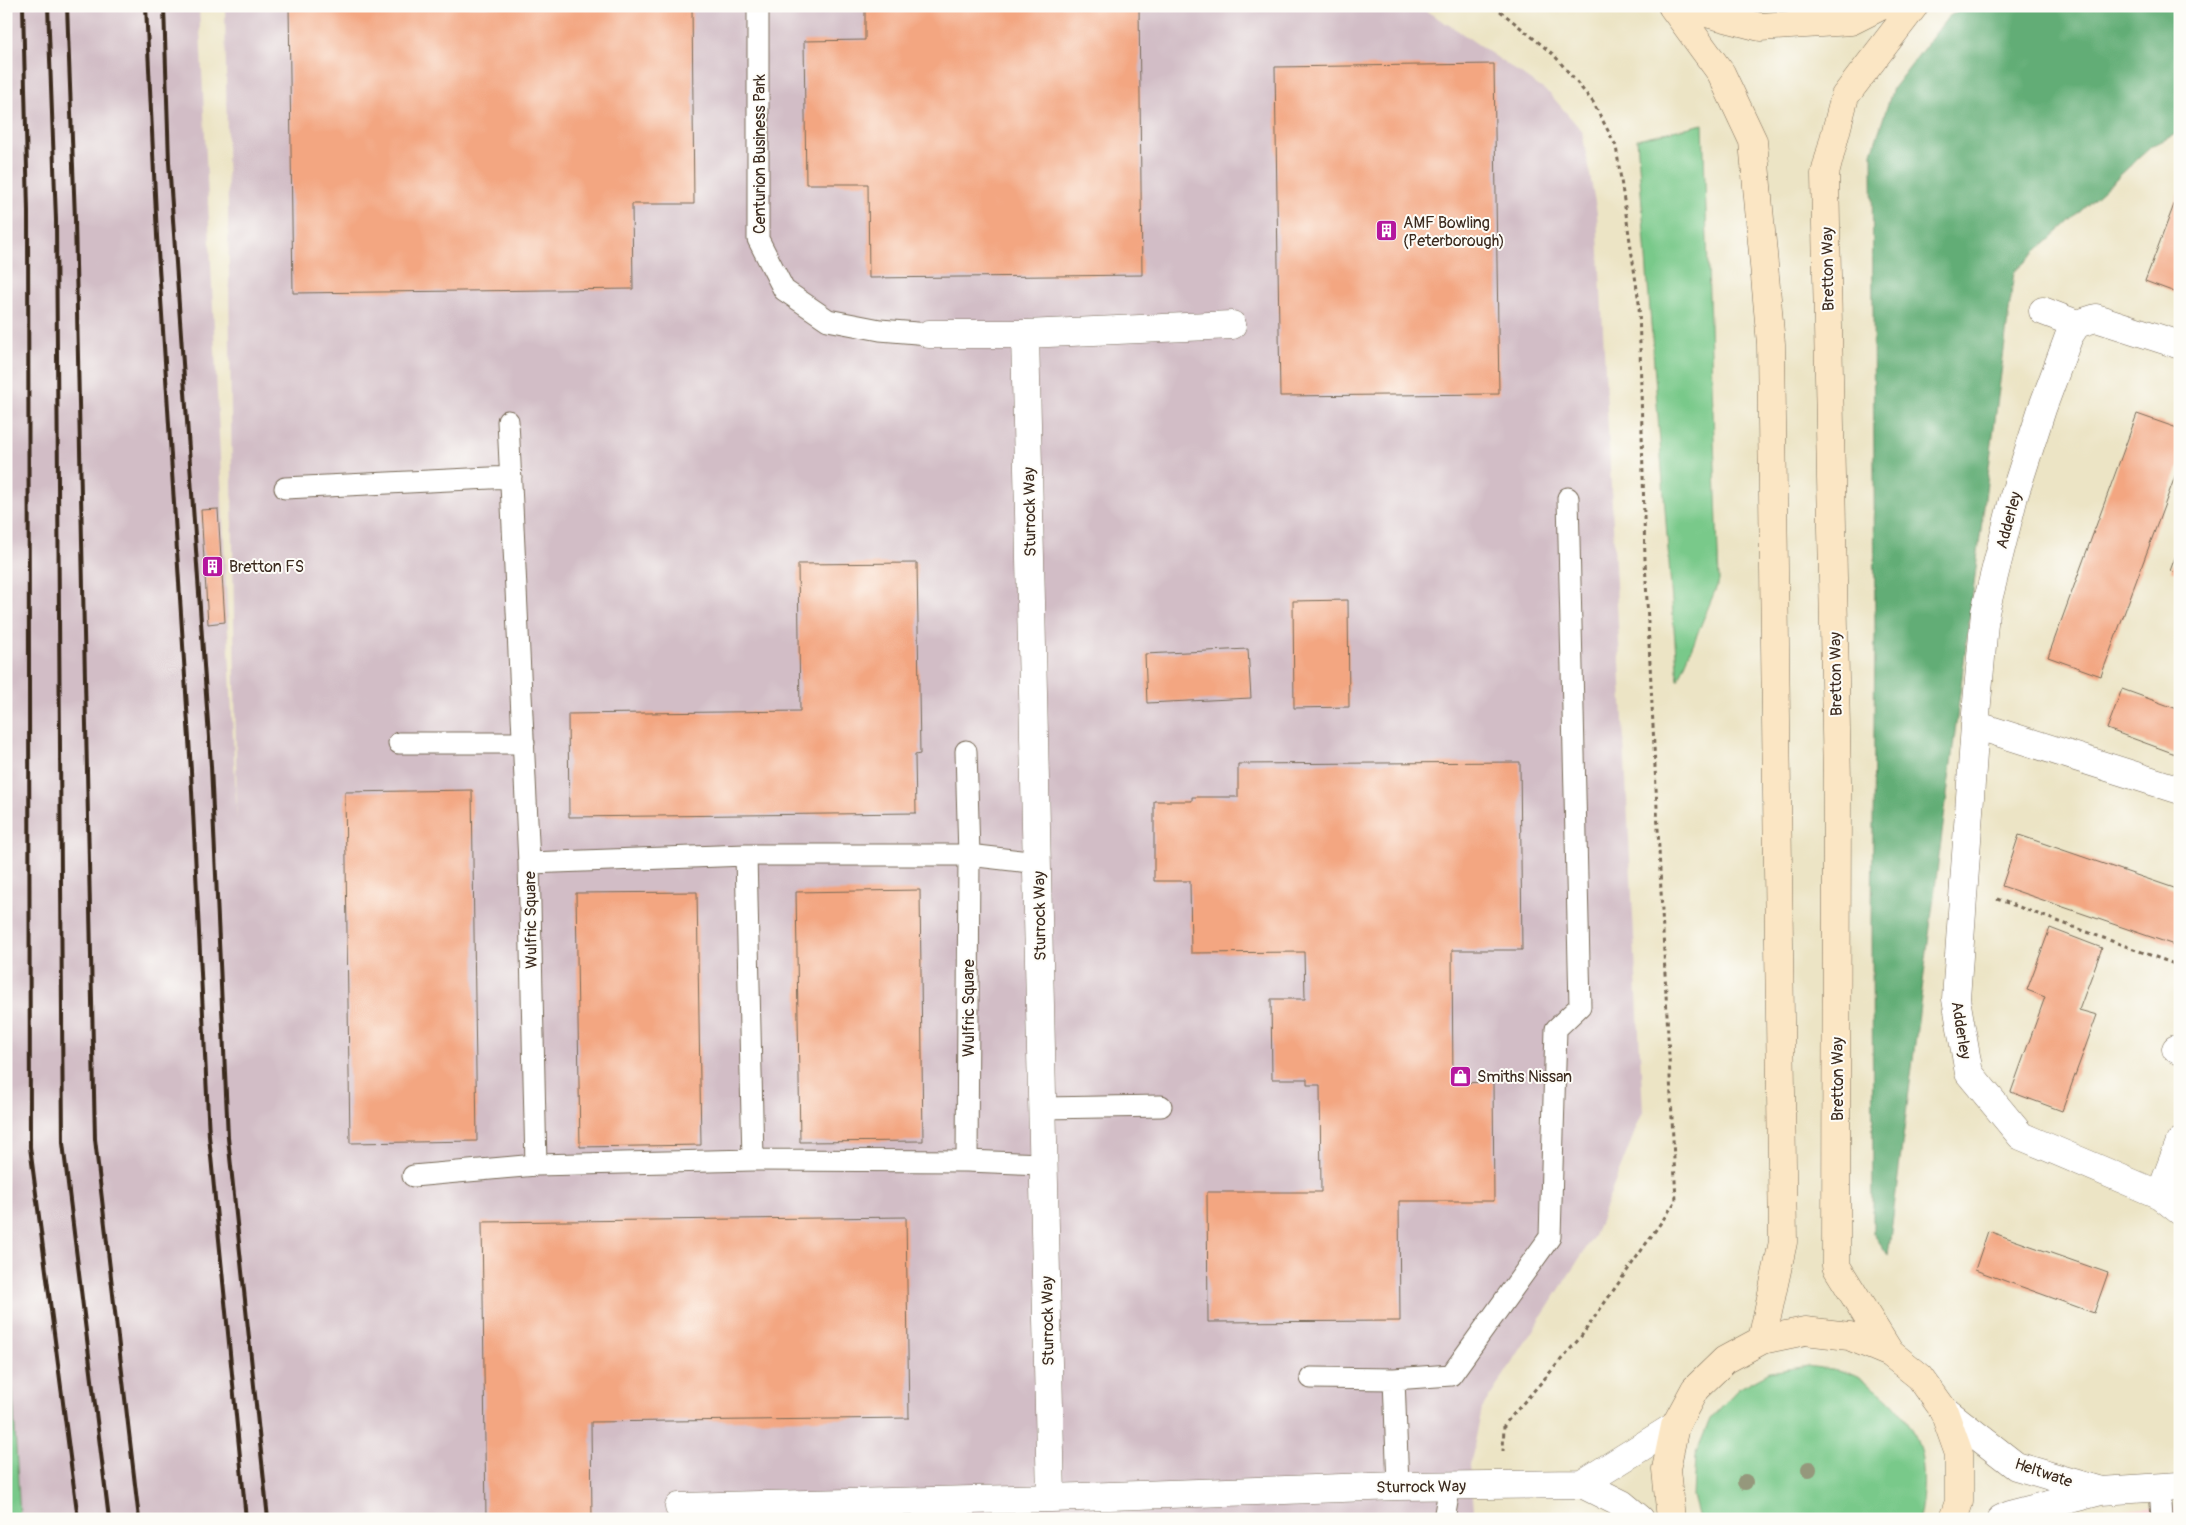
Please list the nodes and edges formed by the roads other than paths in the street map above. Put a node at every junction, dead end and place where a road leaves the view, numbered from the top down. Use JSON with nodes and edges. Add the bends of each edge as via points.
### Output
{"nodes":[{"id":1,"x":758,"y":6,"type":"edge"},
{"id":2,"x":1672,"y":6,"type":"edge"},
{"id":3,"x":1679,"y":6,"type":"edge"},
{"id":4,"x":1881,"y":6,"type":"edge"},
{"id":5,"x":1914,"y":6,"type":"edge"},
{"id":6,"x":2043,"y":311,"type":"dead end"},
{"id":7,"x":2077,"y":324,"type":"junction"},
{"id":8,"x":1232,"y":325,"type":"dead end"},
{"id":9,"x":929,"y":334,"type":"joint"},
{"id":10,"x":1025,"y":334,"type":"junction"},
{"id":11,"x":2180,"y":345,"type":"edge"},
{"id":12,"x":508,"y":421,"type":"dead end"},
{"id":13,"x":511,"y":477,"type":"junction"},
{"id":14,"x":284,"y":488,"type":"dead end"},
{"id":15,"x":1568,"y":498,"type":"dead end"},
{"id":16,"x":1975,"y":725,"type":"junction"},
{"id":17,"x":399,"y":743,"type":"dead end"},
{"id":18,"x":524,"y":744,"type":"junction"},
{"id":19,"x":966,"y":751,"type":"dead end"},
{"id":20,"x":2180,"y":790,"type":"edge"},
{"id":21,"x":746,"y":855,"type":"junction"},
{"id":22,"x":968,"y":855,"type":"junction"},
{"id":23,"x":529,"y":863,"type":"junction"},
{"id":24,"x":1038,"y":863,"type":"junction"},
{"id":25,"x":1161,"y":1106,"type":"dead end"},
{"id":26,"x":1044,"y":1108,"type":"junction"},
{"id":27,"x":2180,"y":1142,"type":"edge"},
{"id":28,"x":753,"y":1160,"type":"junction"},
{"id":29,"x":967,"y":1161,"type":"junction"},
{"id":30,"x":1043,"y":1164,"type":"junction"},
{"id":31,"x":536,"y":1165,"type":"junction"},
{"id":32,"x":413,"y":1176,"type":"dead end"},
{"id":33,"x":2170,"y":1203,"type":"edge"},
{"id":34,"x":1762,"y":1340,"type":"junction"},
{"id":35,"x":1890,"y":1353,"type":"junction"},
{"id":36,"x":1311,"y":1378,"type":"dead end"},
{"id":37,"x":1394,"y":1379,"type":"junction"},
{"id":38,"x":1943,"y":1409,"type":"junction"},
{"id":39,"x":1675,"y":1426,"type":"junction"},
{"id":40,"x":1582,"y":1484,"type":"junction"},
{"id":41,"x":1450,"y":1485,"type":"junction"},
{"id":42,"x":1398,"y":1486,"type":"junction"},
{"id":43,"x":2170,"y":1487,"type":"edge"},
{"id":44,"x":2101,"y":1491,"type":"junction"},
{"id":45,"x":1051,"y":1498,"type":"junction"},
{"id":46,"x":680,"y":1507,"type":"dead end"},
{"id":47,"x":709,"y":1512,"type":"edge"},
{"id":48,"x":1444,"y":1519,"type":"edge"},
{"id":49,"x":1640,"y":1519,"type":"edge"},
{"id":50,"x":1671,"y":1519,"type":"edge"},
{"id":51,"x":1953,"y":1519,"type":"edge"},
{"id":52,"x":2001,"y":1519,"type":"edge"},
{"id":53,"x":2162,"y":1519,"type":"edge"}],
"edges":[{"from":1,"to":9,"type":"lane","name":"Centurion Business Park","via":[[758,239],[784,290],[828,320],[880,330]]},
{"from":2,"to":34,"type":"street","via":[[1721,73],[1753,141],[1771,344],[1783,1242]]},
{"from":3,"to":4,"type":"street","via":[[1760,27],[1851,20]]},
{"from":5,"to":35,"type":"street","name":"Bretton Way","via":[[1845,96],[1825,174],[1837,781],[1836,1266]]},
{"from":6,"to":7,"type":"street"},
{"from":7,"to":11,"type":"street","via":[[2096,318]]},
{"from":7,"to":16,"type":"street","name":"Adderley","via":[[2069,336],[2042,409],[2011,506],[1985,612]]},
{"from":8,"to":10,"type":"street"},
{"from":9,"to":10,"type":"street"},
{"from":10,"to":24,"type":"street","name":"Sturrock Way"},
{"from":12,"to":13,"type":"lane"},
{"from":13,"to":14,"type":"lane"},
{"from":13,"to":18,"type":"lane"},
{"from":15,"to":37,"type":"lane","via":[[1580,1006],[1556,1029],[1550,1237],[1451,1375]]},
{"from":16,"to":20,"type":"street"},
{"from":16,"to":33,"type":"street","name":"Adderley","via":[[1956,999],[1969,1073],[2021,1136]]},
{"from":17,"to":18,"type":"lane"},
{"from":18,"to":23,"type":"lane"},
{"from":19,"to":22,"type":"lane"},
{"from":21,"to":22,"type":"lane","name":"Wulfric Square"},
{"from":21,"to":23,"type":"lane","name":"Wulfric Square"},
{"from":21,"to":28,"type":"lane"},
{"from":22,"to":24,"type":"lane","name":"Wulfric Square"},
{"from":22,"to":29,"type":"lane","name":"Wulfric Square"},
{"from":23,"to":31,"type":"lane","name":"Wulfric Square"},
{"from":24,"to":26,"type":"street","name":"Sturrock Way"},
{"from":25,"to":26,"type":"lane"},
{"from":26,"to":30,"type":"street","name":"Sturrock Way"},
{"from":27,"to":33,"type":"street","name":"Adderley"},
{"from":28,"to":29,"type":"lane"},
{"from":28,"to":31,"type":"lane"},
{"from":29,"to":30,"type":"lane"},
{"from":30,"to":45,"type":"street","name":"Sturrock Way"},
{"from":31,"to":32,"type":"lane"},
{"from":34,"to":35,"type":"street","via":[[1806,1332],[1849,1336]]},
{"from":34,"to":39,"type":"street","via":[[1725,1360],[1695,1389]]},
{"from":35,"to":38,"type":"street","via":[[1920,1377]]},
{"from":36,"to":37,"type":"lane"},
{"from":37,"to":42,"type":"lane"},
{"from":38,"to":44,"type":"street","name":"Heltwate","via":[[2016,1466]]},
{"from":38,"to":51,"type":"street","via":[[1959,1454],[1959,1502]]},
{"from":39,"to":40,"type":"street"},
{"from":39,"to":50,"type":"street","via":[[1666,1469]]},
{"from":40,"to":41,"type":"street","name":"Sturrock Way"},
{"from":40,"to":49,"type":"street","name":"Sturrock Way","via":[[1622,1504]]},
{"from":41,"to":42,"type":"street","name":"Sturrock Way"},
{"from":41,"to":48,"type":"lane"},
{"from":42,"to":45,"type":"street","name":"Sturrock Way"},
{"from":43,"to":44,"type":"street","name":"Heltwate"},
{"from":43,"to":53,"type":"lane"},
{"from":44,"to":52,"type":"street","name":"Heltwate"},
{"from":45,"to":47,"type":"street","name":"Sturrock Way"},
{"from":46,"to":47,"type":"street","name":"Sturrock Way"}]}
